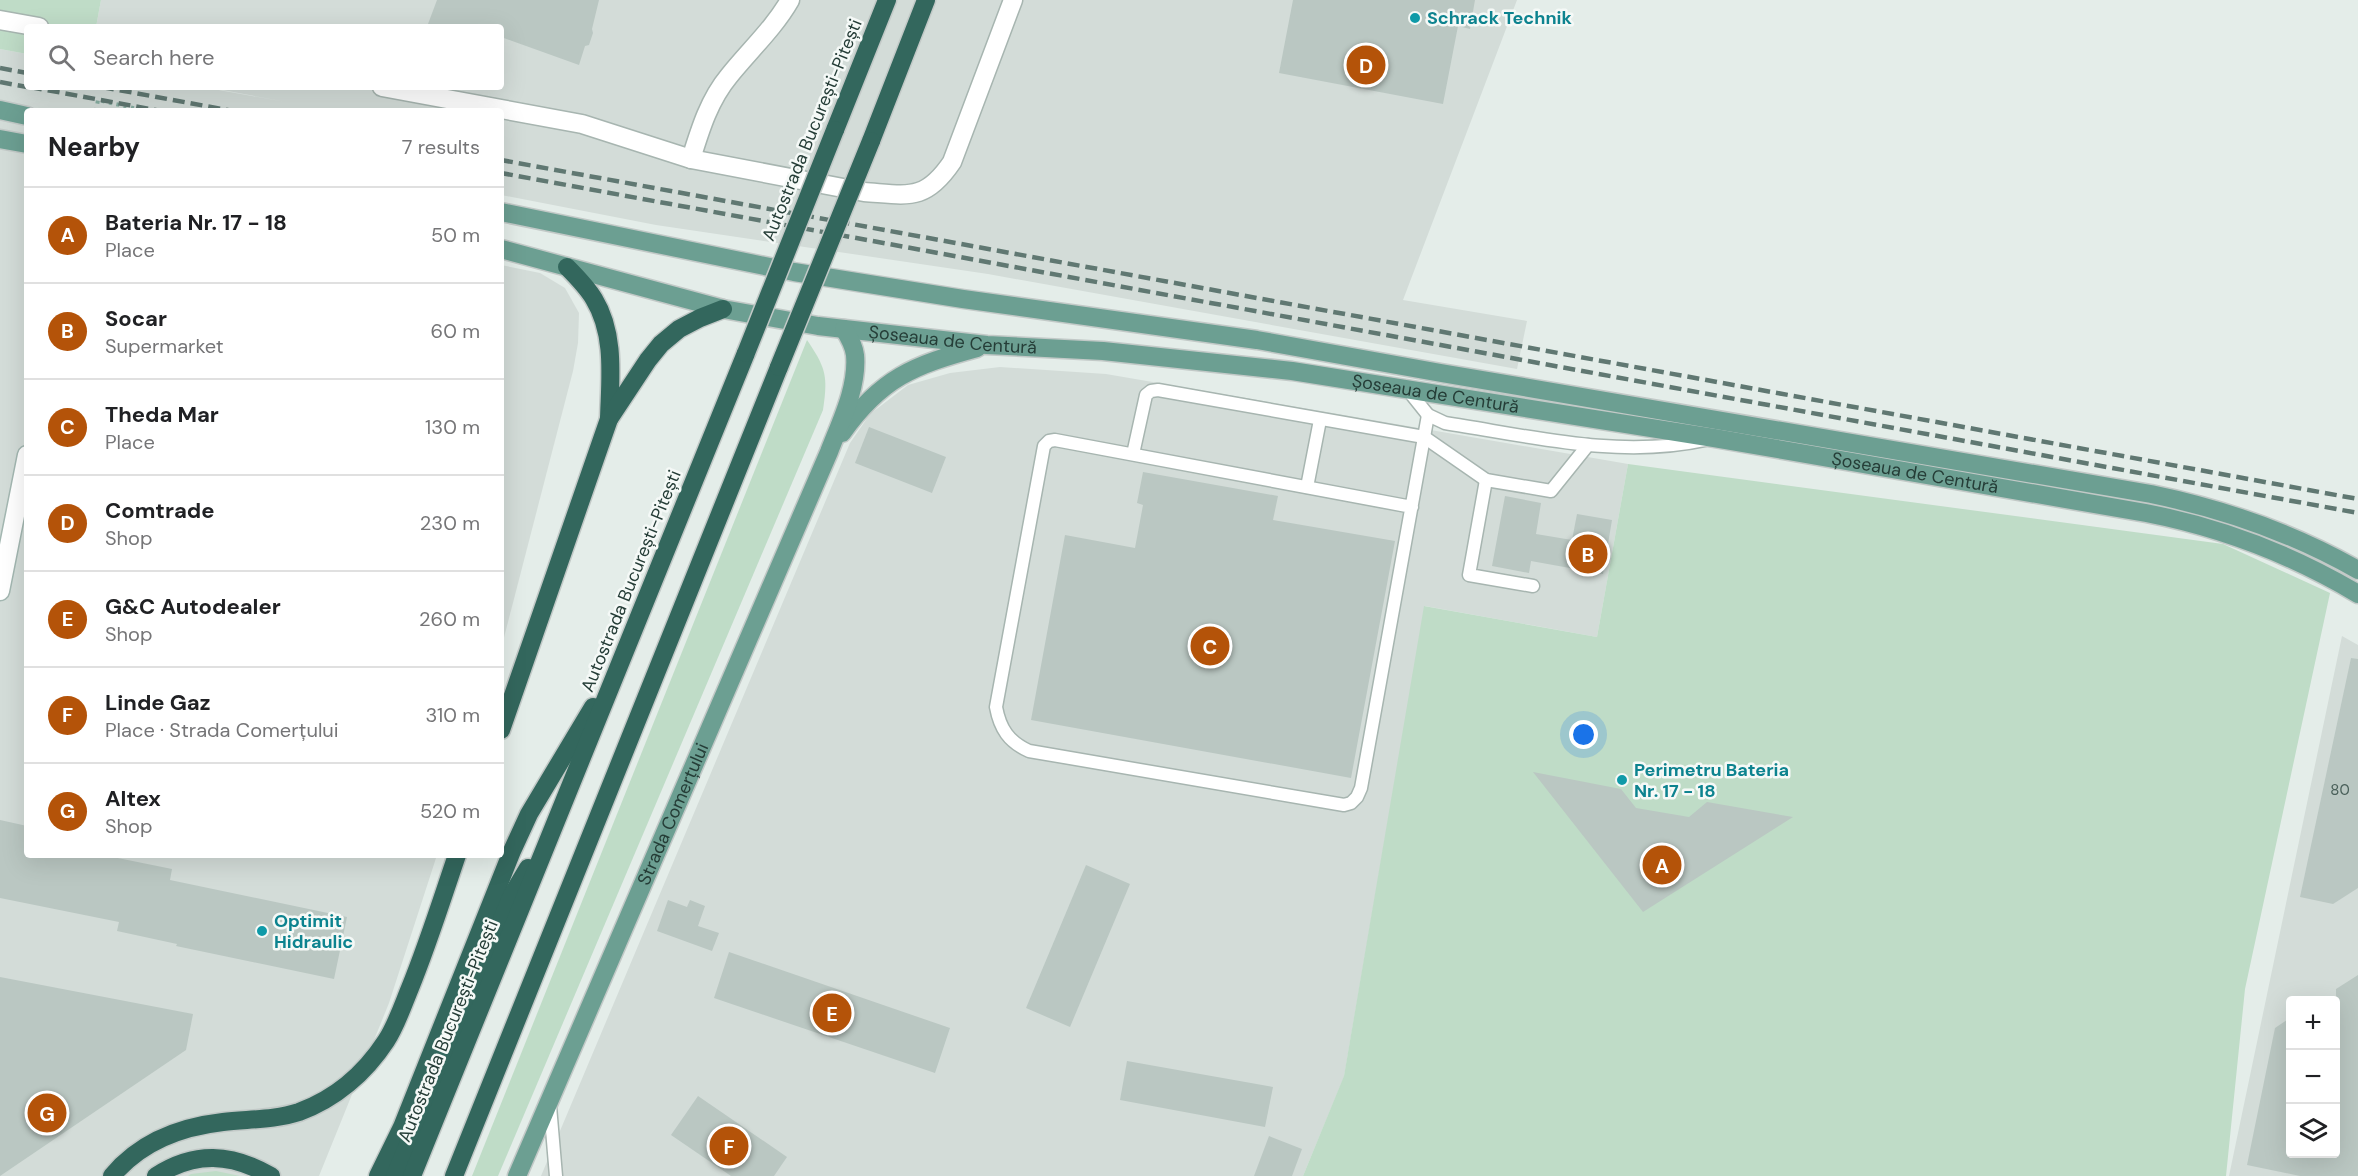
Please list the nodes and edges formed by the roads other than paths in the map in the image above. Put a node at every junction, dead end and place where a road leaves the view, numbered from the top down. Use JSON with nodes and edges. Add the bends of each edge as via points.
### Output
{"nodes":[{"id":1,"x":789,"y":0,"type":"edge"},
{"id":2,"x":887,"y":0,"type":"edge"},
{"id":3,"x":926,"y":0,"type":"edge"},
{"id":4,"x":1013,"y":0,"type":"edge"},
{"id":5,"x":0,"y":20,"type":"edge"},
{"id":6,"x":24,"y":24,"type":"edge"},
{"id":7,"x":398,"y":90,"type":"edge"},
{"id":8,"x":496,"y":108,"type":"edge"},
{"id":9,"x":0,"y":110,"type":"edge"},
{"id":10,"x":504,"y":110,"type":"edge"},
{"id":11,"x":24,"y":115,"type":"edge"},
{"id":12,"x":0,"y":139,"type":"edge"},
{"id":13,"x":24,"y":143,"type":"edge"},
{"id":14,"x":691,"y":159,"type":"junction"},
{"id":15,"x":504,"y":213,"type":"edge"},
{"id":16,"x":504,"y":250,"type":"edge"},
{"id":17,"x":567,"y":267,"type":"junction"},
{"id":18,"x":723,"y":309,"type":"junction"},
{"id":19,"x":844,"y":330,"type":"junction"},
{"id":20,"x":987,"y":345,"type":"junction"},
{"id":21,"x":1408,"y":390,"type":"junction"},
{"id":22,"x":1428,"y":415,"type":"junction"},
{"id":23,"x":609,"y":419,"type":"junction"},
{"id":24,"x":1320,"y":420,"type":"junction"},
{"id":25,"x":1424,"y":436,"type":"junction"},
{"id":26,"x":1714,"y":438,"type":"junction"},
{"id":27,"x":1588,"y":445,"type":"junction"},
{"id":28,"x":829,"y":452,"type":"junction"},
{"id":29,"x":1133,"y":454,"type":"junction"},
{"id":30,"x":24,"y":470,"type":"edge"},
{"id":31,"x":1486,"y":480,"type":"junction"},
{"id":32,"x":1307,"y":487,"type":"junction"},
{"id":33,"x":1412,"y":507,"type":"junction"},
{"id":34,"x":2358,"y":568,"type":"edge"},
{"id":35,"x":1533,"y":586,"type":"dead end"},
{"id":36,"x":0,"y":591,"type":"edge"},
{"id":37,"x":2358,"y":594,"type":"edge"},
{"id":38,"x":618,"y":668,"type":"junction"},
{"id":39,"x":504,"y":721,"type":"edge"},
{"id":40,"x":561,"y":812,"type":"junction"},
{"id":41,"x":456,"y":858,"type":"edge"},
{"id":42,"x":550,"y":1099,"type":"junction"},
{"id":43,"x":112,"y":1176,"type":"edge"},
{"id":44,"x":156,"y":1176,"type":"edge"},
{"id":45,"x":271,"y":1176,"type":"edge"},
{"id":46,"x":378,"y":1176,"type":"edge"},
{"id":47,"x":395,"y":1176,"type":"edge"},
{"id":48,"x":412,"y":1176,"type":"edge"},
{"id":49,"x":454,"y":1176,"type":"edge"},
{"id":50,"x":517,"y":1176,"type":"edge"},
{"id":51,"x":556,"y":1176,"type":"edge"}],
"edges":[{"from":1,"to":14,"type":"street","via":[[717,94],[704,118]]},
{"from":2,"to":38,"type":"highway","name":"Autostrada București-Pitești","bridge":true},
{"from":3,"to":49,"type":"highway","bridge":true},
{"from":4,"to":14,"type":"street","via":[[952,162],[930,188],[908,193],[864,192]]},
{"from":5,"to":6,"type":"street"},
{"from":7,"to":8,"type":"street"},
{"from":9,"to":11,"type":"main road"},
{"from":10,"to":14,"type":"street","via":[[582,124]]},
{"from":12,"to":13,"type":"main road"},
{"from":15,"to":34,"type":"main road","name":"Șoseaua de Centură","via":[[794,273],[1247,338],[2151,494],[2260,523]]},
{"from":16,"to":17,"type":"main road","name":"Șoseaua de Centură"},
{"from":17,"to":18,"type":"main road","name":"Șoseaua de Centură"},
{"from":17,"to":23,"type":"highway","via":[[587,288],[604,319],[609,341]]},
{"from":18,"to":19,"type":"main road","name":"Șoseaua de Centură"},
{"from":18,"to":23,"type":"highway","via":[[679,329],[661,344]]},
{"from":19,"to":20,"type":"main road","name":"Șoseaua de Centură"},
{"from":19,"to":28,"type":"main road","via":[[855,354],[855,373]]},
{"from":20,"to":21,"type":"main road","name":"Șoseaua de Centură","via":[[1093,350],[1292,371]]},
{"from":20,"to":28,"type":"main road","via":[[939,358],[899,376],[877,391]]},
{"from":21,"to":22,"type":"lane"},
{"from":21,"to":26,"type":"main road","name":"Șoseaua de Centură"},
{"from":22,"to":25,"type":"lane"},
{"from":22,"to":27,"type":"lane","via":[[1445,423]]},
{"from":23,"to":39,"type":"highway"},
{"from":24,"to":25,"type":"lane"},
{"from":24,"to":29,"type":"lane","via":[[1151,391],[1146,395]]},
{"from":24,"to":32,"type":"lane"},
{"from":25,"to":31,"type":"lane"},
{"from":25,"to":33,"type":"lane"},
{"from":26,"to":27,"type":"lane","via":[[1659,447]]},
{"from":26,"to":37,"type":"main road","name":"Șoseaua de Centură","via":[[2178,519],[2285,554]]},
{"from":27,"to":31,"type":"lane","via":[[1551,491]]},
{"from":28,"to":42,"type":"main road","name":"Strada Comerțului"},
{"from":29,"to":32,"type":"lane"},
{"from":29,"to":33,"type":"lane","via":[[1055,440],[1044,446],[996,707],[1006,735],[1029,751],[1344,805],[1351,803],[1361,788]]},
{"from":30,"to":36,"type":"street"},
{"from":31,"to":35,"type":"lane","via":[[1469,575]]},
{"from":32,"to":33,"type":"lane"},
{"from":38,"to":40,"type":"highway","name":"Autostrada București-Pitești"},
{"from":38,"to":46,"type":"highway","via":[[529,814],[402,1127]]},
{"from":40,"to":47,"type":"highway","via":[[512,895]]},
{"from":40,"to":48,"type":"highway","name":"Autostrada București-Pitești"},
{"from":41,"to":43,"type":"highway","via":[[405,1001],[386,1041],[358,1075],[323,1102],[298,1112],[197,1126],[169,1134],[143,1146]]},
{"from":42,"to":50,"type":"main road","name":"Strada Comerțului"},
{"from":42,"to":51,"type":"lane"},
{"from":44,"to":45,"type":"highway","via":[[187,1160],[204,1158],[238,1161]]}]}
